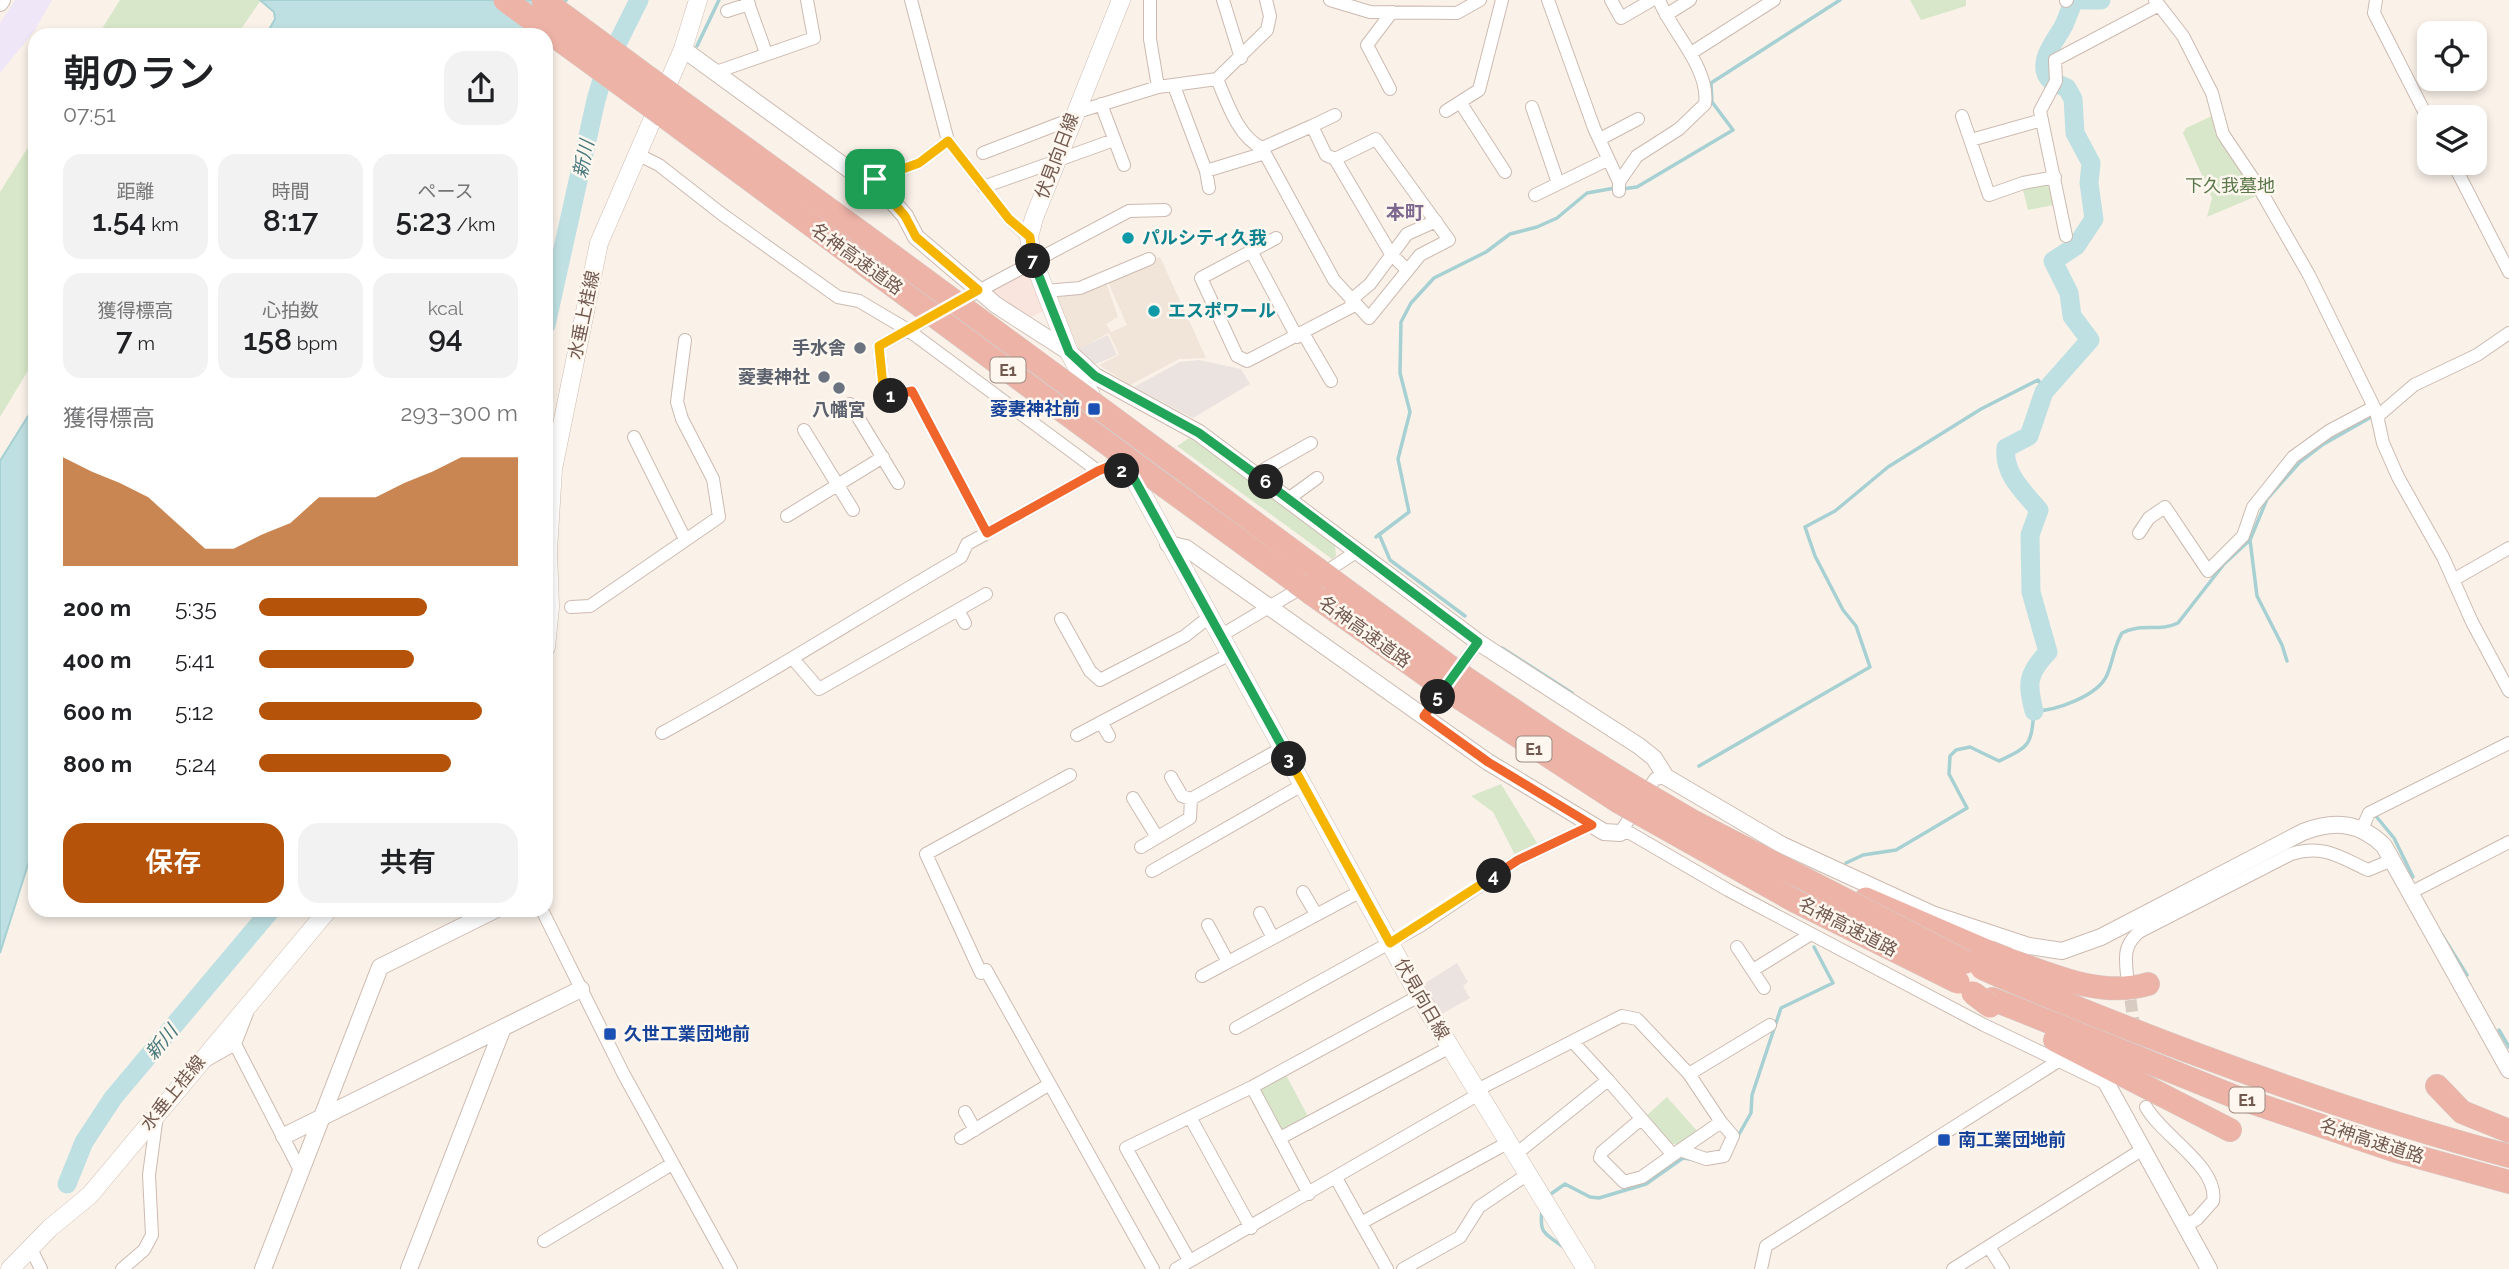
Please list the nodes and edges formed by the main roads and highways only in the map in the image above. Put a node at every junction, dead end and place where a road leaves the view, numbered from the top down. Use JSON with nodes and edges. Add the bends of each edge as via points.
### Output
{"nodes":[{"id":1,"x":505,"y":0,"type":"edge"},
{"id":2,"x":543,"y":0,"type":"edge"},
{"id":3,"x":698,"y":0,"type":"edge"},
{"id":4,"x":1121,"y":0,"type":"edge"},
{"id":5,"x":548,"y":28,"type":"edge"},
{"id":6,"x":553,"y":31,"type":"edge"},
{"id":7,"x":668,"y":106,"type":"junction"},
{"id":8,"x":553,"y":469,"type":"edge"},
{"id":9,"x":1450,"y":680,"type":"junction"},
{"id":10,"x":1624,"y":793,"type":"junction"},
{"id":11,"x":322,"y":917,"type":"edge"},
{"id":12,"x":1983,"y":976,"type":"junction"},
{"id":13,"x":2148,"y":984,"type":"dead end"},
{"id":14,"x":2437,"y":1086,"type":"dead end"},
{"id":15,"x":2230,"y":1130,"type":"dead end"},
{"id":16,"x":2509,"y":1131,"type":"edge"},
{"id":17,"x":2509,"y":1156,"type":"edge"},
{"id":18,"x":2509,"y":1182,"type":"edge"},
{"id":19,"x":10,"y":1269,"type":"edge"},
{"id":20,"x":1586,"y":1269,"type":"edge"}],
"edges":[{"from":1,"to":5,"type":"highway","name":"名神高速道路","number":"E1","bridge":true},
{"from":2,"to":7,"type":"highway","name":"名神高速道路","number":"E1","bridge":true},
{"from":3,"to":8,"type":"main road","name":"水垂上桂線","via":[[683,49],[599,243]]},
{"from":4,"to":20,"type":"main road","name":"伏見向日線","via":[[1054,161],[1030,237],[1033,260],[1069,352],[1168,544],[1419,996]]},
{"from":6,"to":7,"type":"highway","name":"名神高速道路","number":"E1","bridge":true},
{"from":7,"to":9,"type":"highway","name":"名神高速道路","number":"E1","bridge":true,"via":[[863,234],[1324,574]]},
{"from":7,"to":9,"type":"highway","name":"名神高速道路","number":"E1","bridge":true,"via":[[849,253],[1166,487],[1304,588]]},
{"from":9,"to":10,"type":"highway","name":"名神高速道路","number":"E1"},
{"from":10,"to":12,"type":"highway","name":"名神高速道路","number":"E1","bridge":true,"via":[[1694,822]]},
{"from":10,"to":12,"type":"highway","name":"名神高速道路","number":"E1","bridge":true,"via":[[1795,901]]},
{"from":11,"to":19,"type":"main road","name":"水垂上桂線","via":[[90,1195]]},
{"from":12,"to":13,"type":"highway","via":[[2102,989]]},
{"from":12,"to":15,"type":"highway","via":[[2006,1017]]},
{"from":12,"to":17,"type":"highway","name":"名神高速道路","number":"E1","via":[[2361,1113]]},
{"from":12,"to":18,"type":"highway","name":"名神高速道路","number":"E1","via":[[2233,1096],[2396,1151]]},
{"from":14,"to":16,"type":"highway","via":[[2462,1112]]}]}
